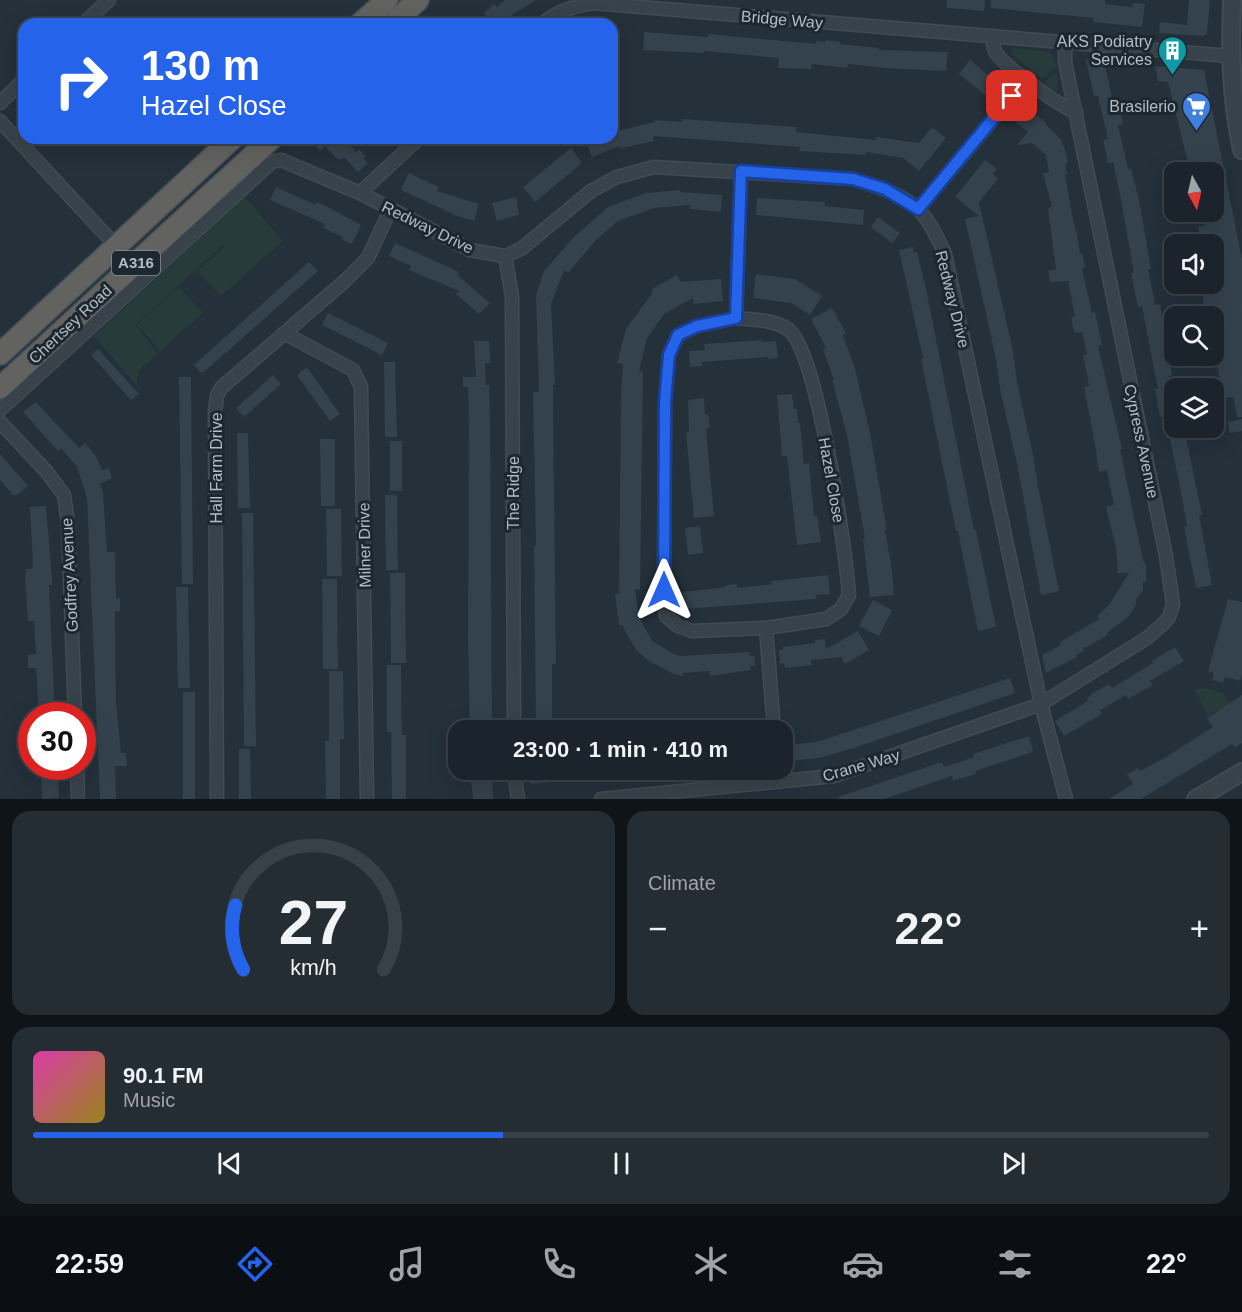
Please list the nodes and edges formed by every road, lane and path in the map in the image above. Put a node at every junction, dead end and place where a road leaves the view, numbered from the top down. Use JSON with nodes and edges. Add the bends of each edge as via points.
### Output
{"nodes":[{"id":1,"x":109,"y":0,"type":"edge"},
{"id":2,"x":387,"y":0,"type":"edge"},
{"id":3,"x":418,"y":0,"type":"edge"},
{"id":4,"x":1232,"y":0,"type":"edge"},
{"id":5,"x":90,"y":18,"type":"edge"},
{"id":6,"x":367,"y":18,"type":"edge"},
{"id":7,"x":398,"y":18,"type":"edge"},
{"id":8,"x":549,"y":18,"type":"edge"},
{"id":9,"x":992,"y":36,"type":"junction"},
{"id":10,"x":1065,"y":43,"type":"junction"},
{"id":11,"x":1234,"y":61,"type":"edge"},
{"id":12,"x":1026,"y":80,"type":"junction"},
{"id":13,"x":18,"y":86,"type":"edge"},
{"id":14,"x":0,"y":103,"type":"edge"},
{"id":15,"x":1076,"y":112,"type":"junction"},
{"id":16,"x":0,"y":121,"type":"edge"},
{"id":17,"x":18,"y":141,"type":"edge"},
{"id":18,"x":21,"y":144,"type":"edge"},
{"id":19,"x":227,"y":144,"type":"edge"},
{"id":20,"x":265,"y":144,"type":"edge"},
{"id":21,"x":413,"y":144,"type":"edge"},
{"id":22,"x":1242,"y":150,"type":"edge"},
{"id":23,"x":741,"y":171,"type":"junction"},
{"id":24,"x":360,"y":193,"type":"junction"},
{"id":25,"x":918,"y":209,"type":"junction"},
{"id":26,"x":390,"y":210,"type":"junction"},
{"id":27,"x":117,"y":248,"type":"junction"},
{"id":28,"x":505,"y":256,"type":"junction"},
{"id":29,"x":736,"y":318,"type":"junction"},
{"id":30,"x":284,"y":333,"type":"junction"},
{"id":31,"x":0,"y":354,"type":"edge"},
{"id":32,"x":0,"y":388,"type":"edge"},
{"id":33,"x":0,"y":410,"type":"edge"},
{"id":34,"x":0,"y":422,"type":"edge"},
{"id":35,"x":766,"y":628,"type":"junction"},
{"id":36,"x":74,"y":702,"type":"edge"},
{"id":37,"x":1041,"y":704,"type":"junction"},
{"id":38,"x":514,"y":720,"type":"edge"},
{"id":39,"x":773,"y":720,"type":"edge"},
{"id":40,"x":1242,"y":772,"type":"edge"},
{"id":41,"x":793,"y":776,"type":"edge"},
{"id":42,"x":77,"y":780,"type":"edge"},
{"id":43,"x":515,"y":780,"type":"edge"},
{"id":44,"x":747,"y":780,"type":"edge"},
{"id":45,"x":78,"y":799,"type":"edge"},
{"id":46,"x":217,"y":799,"type":"edge"},
{"id":47,"x":367,"y":799,"type":"edge"},
{"id":48,"x":518,"y":799,"type":"edge"},
{"id":49,"x":601,"y":799,"type":"edge"},
{"id":50,"x":1066,"y":799,"type":"edge"},
{"id":51,"x":1196,"y":799,"type":"edge"}],
"edges":[{"from":1,"to":5,"type":"street"},
{"from":2,"to":6,"type":"highway"},
{"from":3,"to":7,"type":"highway"},
{"from":4,"to":11,"type":"street"},
{"from":8,"to":9,"type":"street","name":"Bridge Way","via":[[593,3]]},
{"from":9,"to":10,"type":"street","name":"Bridge Way"},
{"from":9,"to":12,"type":"street","via":[[996,52]]},
{"from":10,"to":11,"type":"street","name":"Bridge Way"},
{"from":10,"to":15,"type":"street","name":"Cypress Avenue"},
{"from":11,"to":22,"type":"street","via":[[1236,123]]},
{"from":12,"to":15,"type":"street"},
{"from":12,"to":25,"type":"street"},
{"from":13,"to":14,"type":"street"},
{"from":15,"to":37,"type":"street","name":"Cypress Avenue","via":[[1173,604],[1169,617],[1147,638]]},
{"from":16,"to":17,"type":"street"},
{"from":18,"to":27,"type":"street"},
{"from":19,"to":27,"type":"highway","name":"Chertsey Road","number":"A316"},
{"from":20,"to":32,"type":"highway","name":"Chertsey Road","number":"A316"},
{"from":21,"to":24,"type":"street"},
{"from":23,"to":25,"type":"street","name":"Redway Drive","via":[[853,179],[885,189]]},
{"from":23,"to":28,"type":"street","name":"Redway Drive","via":[[654,167],[617,177],[591,191],[521,249]]},
{"from":23,"to":29,"type":"street"},
{"from":24,"to":26,"type":"street","name":"Redway Drive"},
{"from":24,"to":33,"type":"street","name":"Redway Drive","via":[[281,160],[272,162]]},
{"from":25,"to":37,"type":"street","name":"Redway Drive","via":[[945,254]]},
{"from":26,"to":28,"type":"street","name":"Redway Drive","via":[[470,250]]},
{"from":26,"to":30,"type":"street","name":"Hall Farm Drive","via":[[368,258]]},
{"from":27,"to":31,"type":"highway","name":"Chertsey Road","number":"A316"},
{"from":28,"to":38,"type":"street","name":"The Ridge","via":[[512,296]]},
{"from":29,"to":35,"type":"street","name":"Hazel Close","via":[[772,321],[790,331],[802,351],[827,442],[848,578],[849,595],[841,609],[826,619]]},
{"from":29,"to":35,"type":"street","name":"Hazel Close","via":[[697,326],[678,335],[669,355],[663,498],[666,616],[692,631]]},
{"from":30,"to":46,"type":"street","name":"Hall Farm Drive","via":[[221,387],[214,412]]},
{"from":30,"to":47,"type":"street","name":"Milner Drive","via":[[353,370],[361,387]]},
{"from":34,"to":36,"type":"street","name":"Godfrey Avenue","via":[[64,495]]},
{"from":35,"to":39,"type":"street"},
{"from":37,"to":41,"type":"street","name":"Crane Way","via":[[834,776]]},
{"from":37,"to":50,"type":"street","name":"Redway Drive"},
{"from":40,"to":51,"type":"street"},
{"from":42,"to":45,"type":"street"},
{"from":43,"to":48,"type":"street"},
{"from":44,"to":49,"type":"street","name":"Crane Way"}]}
